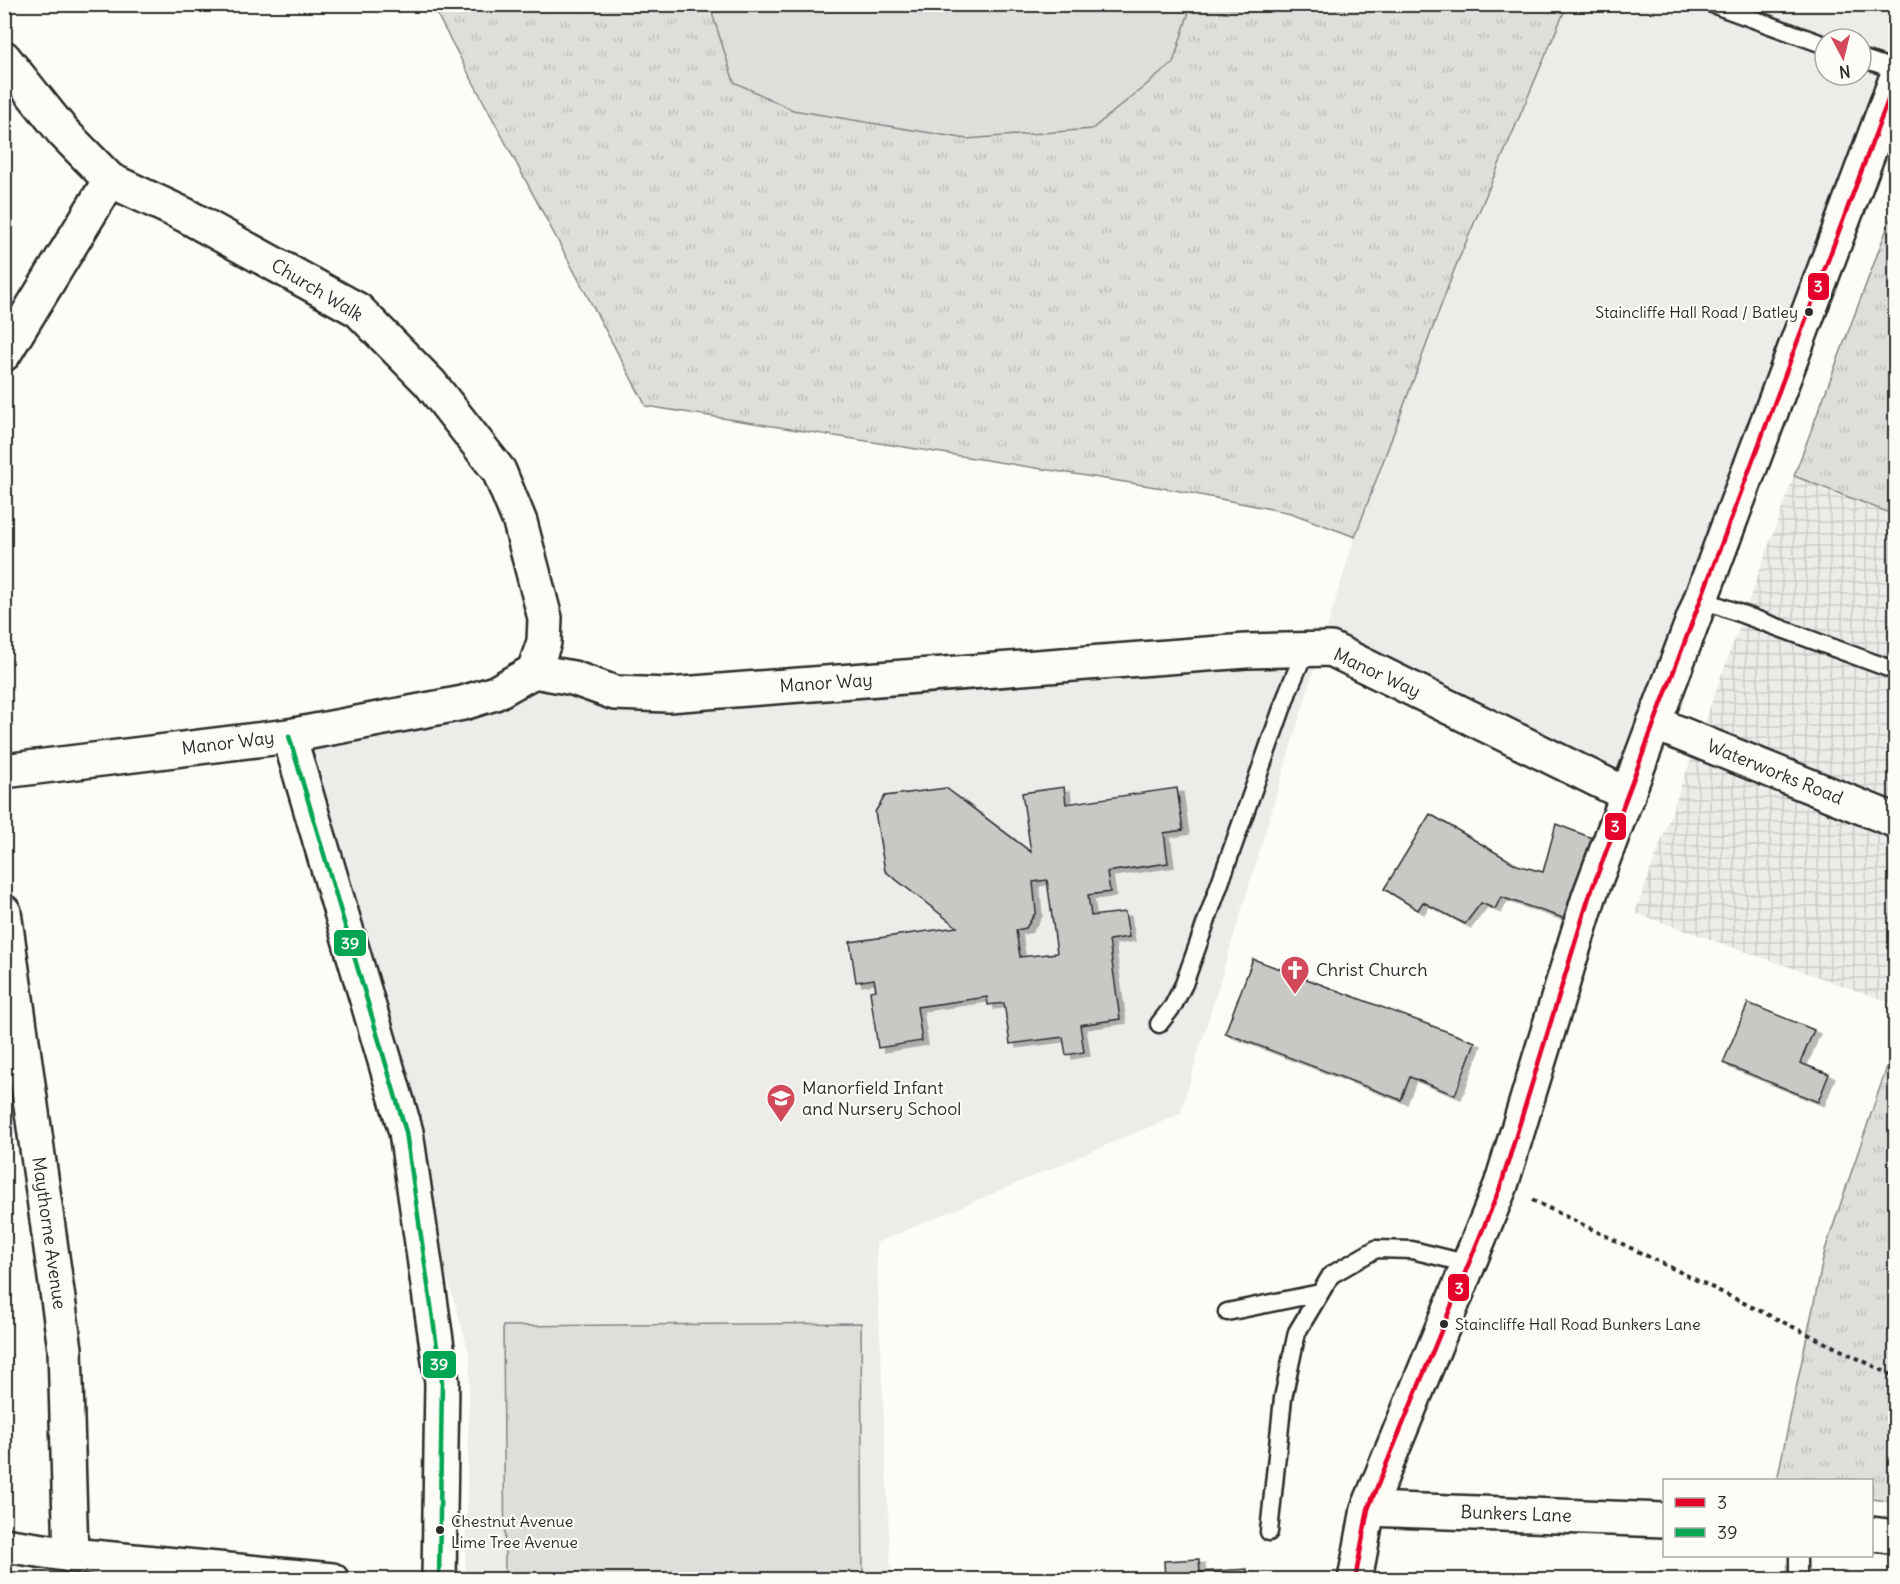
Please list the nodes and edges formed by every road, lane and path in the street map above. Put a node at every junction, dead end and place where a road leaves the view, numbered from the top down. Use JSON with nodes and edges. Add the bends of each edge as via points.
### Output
{"nodes":[{"id":1,"x":1712,"y":4,"type":"edge"},
{"id":2,"x":1813,"y":41,"type":"edge"},
{"id":3,"x":4,"y":58,"type":"edge"},
{"id":4,"x":1873,"y":62,"type":"edge"},
{"id":5,"x":1896,"y":70,"type":"edge"},
{"id":6,"x":1893,"y":95,"type":"edge"},
{"id":7,"x":110,"y":180,"type":"junction"},
{"id":8,"x":4,"y":354,"type":"edge"},
{"id":9,"x":1701,"y":599,"type":"junction"},
{"id":10,"x":1306,"y":649,"type":"junction"},
{"id":11,"x":534,"y":671,"type":"junction"},
{"id":12,"x":1896,"y":671,"type":"edge"},
{"id":13,"x":1654,"y":723,"type":"junction"},
{"id":14,"x":288,"y":736,"type":"junction"},
{"id":15,"x":4,"y":771,"type":"edge"},
{"id":16,"x":1628,"y":795,"type":"junction"},
{"id":17,"x":1896,"y":821,"type":"edge"},
{"id":18,"x":4,"y":912,"type":"edge"},
{"id":19,"x":1159,"y":1024,"type":"dead end"},
{"id":20,"x":1501,"y":1185,"type":"junction"},
{"id":21,"x":1468,"y":1264,"type":"junction"},
{"id":22,"x":1320,"y":1293,"type":"junction"},
{"id":23,"x":1227,"y":1312,"type":"dead end"},
{"id":24,"x":1896,"y":1377,"type":"edge"},
{"id":25,"x":1368,"y":1509,"type":"junction"},
{"id":26,"x":1663,"y":1520,"type":"edge"},
{"id":27,"x":1269,"y":1532,"type":"dead end"},
{"id":28,"x":1873,"y":1534,"type":"edge"},
{"id":29,"x":1896,"y":1537,"type":"edge"},
{"id":30,"x":4,"y":1545,"type":"edge"},
{"id":31,"x":71,"y":1555,"type":"junction"},
{"id":32,"x":1798,"y":1557,"type":"edge"},
{"id":33,"x":332,"y":1580,"type":"edge"},
{"id":34,"x":439,"y":1580,"type":"edge"},
{"id":35,"x":1355,"y":1580,"type":"edge"},
{"id":36,"x":1798,"y":1580,"type":"edge"}],
"edges":[{"from":1,"to":2,"type":"lane"},
{"from":3,"to":7,"type":"street","name":"Church Walk","via":[[63,132]]},
{"from":4,"to":5,"type":"lane"},
{"from":6,"to":9,"type":"street"},
{"from":7,"to":8,"type":"street"},
{"from":7,"to":11,"type":"street","name":"Church Walk","via":[[185,215],[358,310],[430,383],[499,471],[520,522],[546,618],[544,642]]},
{"from":9,"to":12,"type":"lane"},
{"from":9,"to":13,"type":"street"},
{"from":10,"to":11,"type":"street","name":"Manor Way","via":[[668,695],[615,693],[573,678]]},
{"from":10,"to":16,"type":"street","name":"Manor Way","via":[[1331,649]]},
{"from":10,"to":19,"type":"lane","via":[[1184,984]]},
{"from":11,"to":14,"type":"street","name":"Manor Way","via":[[495,693],[463,704]]},
{"from":13,"to":16,"type":"street"},
{"from":13,"to":17,"type":"street","name":"Waterworks Road"},
{"from":14,"to":15,"type":"street","name":"Manor Way"},
{"from":14,"to":34,"type":"street","via":[[406,1132],[442,1382]]},
{"from":16,"to":20,"type":"street","via":[[1589,897]]},
{"from":18,"to":31,"type":"street","name":"Maythorne Avenue","via":[[65,1349]]},
{"from":20,"to":21,"type":"street"},
{"from":20,"to":24,"type":"path"},
{"from":21,"to":22,"type":"lane","via":[[1412,1250],[1376,1249],[1331,1275]]},
{"from":21,"to":25,"type":"street"},
{"from":22,"to":23,"type":"lane"},
{"from":22,"to":27,"type":"lane","via":[[1297,1332],[1283,1398]]},
{"from":25,"to":26,"type":"street","name":"Bunkers Lane"},
{"from":25,"to":35,"type":"street"},
{"from":28,"to":29,"type":"street"},
{"from":30,"to":31,"type":"street"},
{"from":31,"to":33,"type":"street"},
{"from":32,"to":36,"type":"lane"}]}
